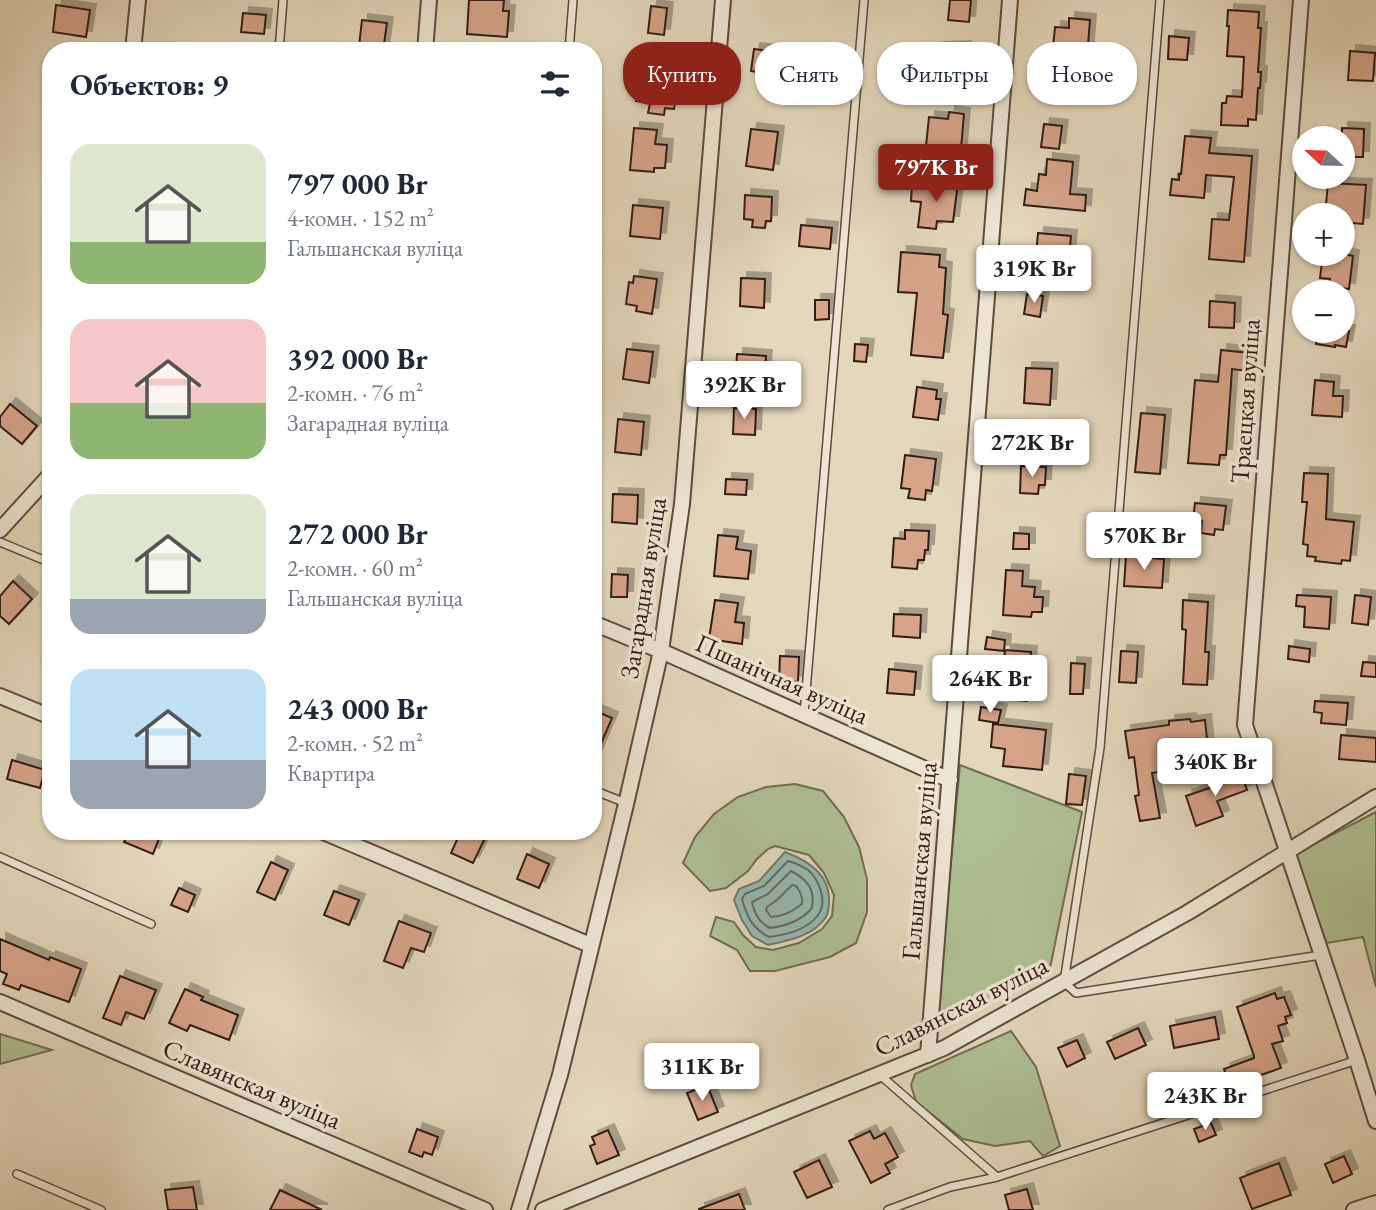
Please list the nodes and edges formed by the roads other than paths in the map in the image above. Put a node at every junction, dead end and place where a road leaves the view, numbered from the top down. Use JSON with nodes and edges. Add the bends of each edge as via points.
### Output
{"nodes":[{"id":1,"x":138,"y":0,"type":"edge"},
{"id":2,"x":283,"y":0,"type":"edge"},
{"id":3,"x":429,"y":0,"type":"edge"},
{"id":4,"x":573,"y":0,"type":"edge"},
{"id":5,"x":723,"y":0,"type":"edge"},
{"id":6,"x":864,"y":0,"type":"edge"},
{"id":7,"x":1010,"y":0,"type":"edge"},
{"id":8,"x":1160,"y":0,"type":"edge"},
{"id":9,"x":1301,"y":0,"type":"edge"},
{"id":10,"x":134,"y":42,"type":"edge"},
{"id":11,"x":280,"y":42,"type":"edge"},
{"id":12,"x":426,"y":42,"type":"edge"},
{"id":13,"x":570,"y":42,"type":"edge"},
{"id":14,"x":42,"y":484,"type":"edge"},
{"id":15,"x":0,"y":530,"type":"edge"},
{"id":16,"x":0,"y":542,"type":"edge"},
{"id":17,"x":42,"y":559,"type":"edge"},
{"id":18,"x":602,"y":627,"type":"edge"},
{"id":19,"x":661,"y":651,"type":"junction"},
{"id":20,"x":0,"y":696,"type":"edge"},
{"id":21,"x":42,"y":713,"type":"edge"},
{"id":22,"x":804,"y":716,"type":"junction"},
{"id":23,"x":950,"y":780,"type":"junction"},
{"id":24,"x":602,"y":794,"type":"edge"},
{"id":25,"x":1376,"y":797,"type":"edge"},
{"id":26,"x":626,"y":804,"type":"junction"},
{"id":27,"x":342,"y":840,"type":"edge"},
{"id":28,"x":1286,"y":852,"type":"junction"},
{"id":29,"x":0,"y":857,"type":"edge"},
{"id":30,"x":150,"y":924,"type":"dead end"},
{"id":31,"x":590,"y":945,"type":"junction"},
{"id":32,"x":1321,"y":955,"type":"junction"},
{"id":33,"x":1064,"y":982,"type":"junction"},
{"id":34,"x":0,"y":1002,"type":"edge"},
{"id":35,"x":928,"y":1055,"type":"junction"},
{"id":36,"x":1357,"y":1060,"type":"junction"},
{"id":37,"x":879,"y":1075,"type":"junction"},
{"id":38,"x":1376,"y":1121,"type":"edge"},
{"id":39,"x":16,"y":1174,"type":"dead end"},
{"id":40,"x":997,"y":1177,"type":"junction"},
{"id":41,"x":1376,"y":1203,"type":"edge"},
{"id":42,"x":101,"y":1210,"type":"edge"},
{"id":43,"x":485,"y":1210,"type":"edge"},
{"id":44,"x":519,"y":1210,"type":"edge"},
{"id":45,"x":543,"y":1210,"type":"edge"},
{"id":46,"x":888,"y":1210,"type":"edge"},
{"id":47,"x":1354,"y":1210,"type":"edge"}],
"edges":[{"from":1,"to":10,"type":"street"},
{"from":2,"to":11,"type":"lane"},
{"from":3,"to":12,"type":"street"},
{"from":4,"to":13,"type":"lane"},
{"from":5,"to":19,"type":"street","name":"Загарадная вуліца","via":[[682,504]]},
{"from":6,"to":22,"type":"lane"},
{"from":7,"to":23,"type":"street","name":"Гальшанская вуліца"},
{"from":8,"to":33,"type":"lane","via":[[1100,748]]},
{"from":9,"to":28,"type":"street","name":"Траецкая вуліца","via":[[1245,725]]},
{"from":14,"to":15,"type":"street"},
{"from":16,"to":17,"type":"lane"},
{"from":18,"to":19,"type":"street","name":"Пшанічная вуліца"},
{"from":19,"to":22,"type":"street","name":"Пшанічная вуліца"},
{"from":19,"to":26,"type":"street","name":"Загарадная вуліца"},
{"from":20,"to":21,"type":"street"},
{"from":22,"to":23,"type":"street","name":"Пшанічная вуліца"},
{"from":23,"to":35,"type":"street","name":"Гальшанская вуліца"},
{"from":24,"to":26,"type":"lane"},
{"from":25,"to":28,"type":"street","name":"Славянская вуліца"},
{"from":26,"to":31,"type":"street","name":"Загарадная вуліца"},
{"from":27,"to":31,"type":"street"},
{"from":28,"to":32,"type":"street","name":"Траецкая вуліца"},
{"from":28,"to":33,"type":"street","name":"Славянская вуліца"},
{"from":29,"to":30,"type":"lane"},
{"from":31,"to":44,"type":"street","name":"Загарадная вуліца","via":[[560,1075]]},
{"from":32,"to":33,"type":"lane","via":[[1076,993]]},
{"from":32,"to":36,"type":"street","name":"Траецкая вуліца"},
{"from":33,"to":35,"type":"street","name":"Славянская вуліца"},
{"from":34,"to":43,"type":"street","name":"Славянская вуліца"},
{"from":35,"to":37,"type":"street","name":"Славянская вуліца"},
{"from":36,"to":38,"type":"street","name":"Траецкая вуліца"},
{"from":36,"to":40,"type":"lane"},
{"from":37,"to":40,"type":"lane"},
{"from":37,"to":45,"type":"street","name":"Славянская вуліца"},
{"from":39,"to":42,"type":"lane"},
{"from":40,"to":46,"type":"lane"},
{"from":41,"to":47,"type":"street"}]}
